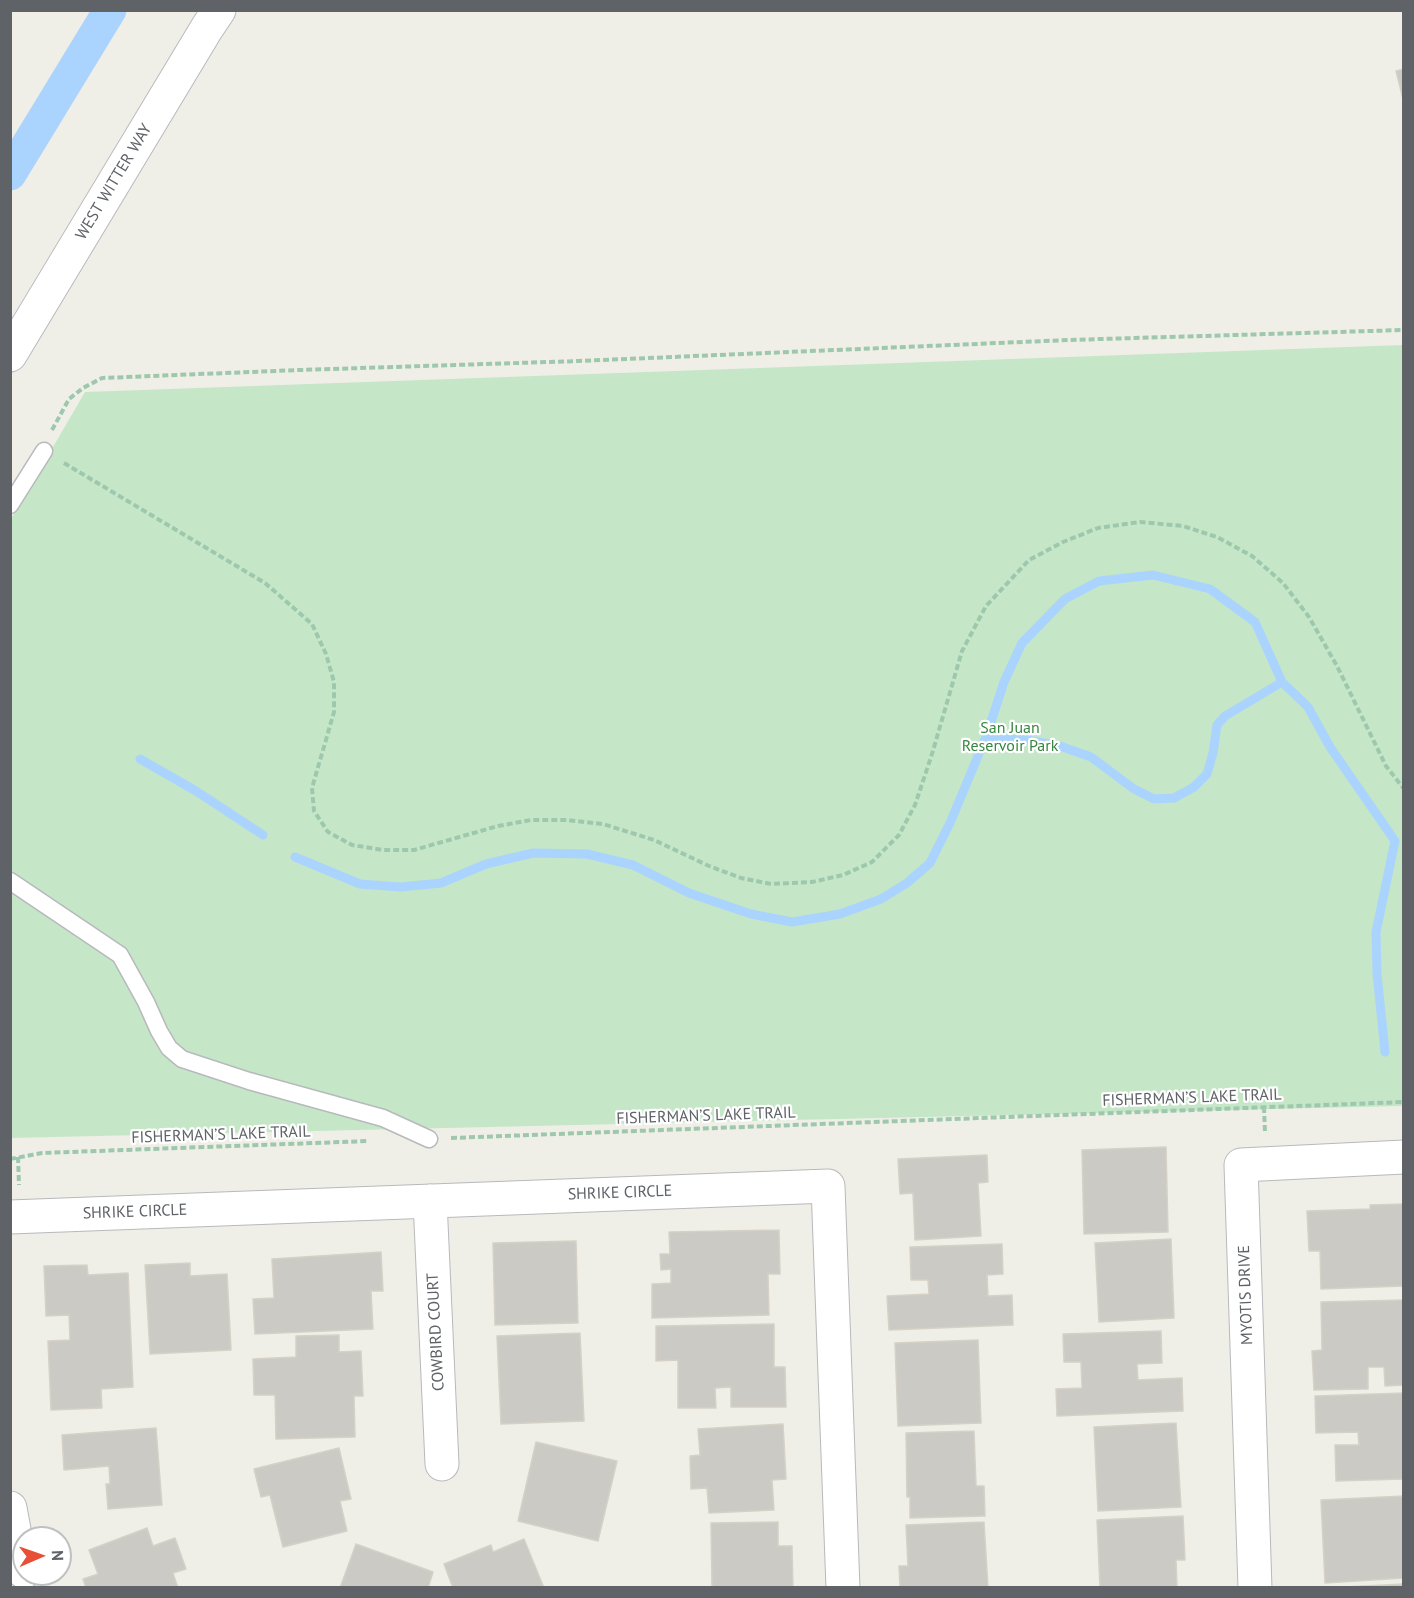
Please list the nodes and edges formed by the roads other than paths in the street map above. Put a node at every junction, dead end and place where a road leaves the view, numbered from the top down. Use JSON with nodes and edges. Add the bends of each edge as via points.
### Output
{"nodes":[{"id":1,"x":219,"y":10,"type":"edge"},
{"id":2,"x":10,"y":355,"type":"edge"},
{"id":3,"x":44,"y":451,"type":"road end"},
{"id":4,"x":10,"y":505,"type":"edge"},
{"id":5,"x":10,"y":881,"type":"edge"},
{"id":6,"x":429,"y":1139,"type":"road end"},
{"id":7,"x":1404,"y":1157,"type":"edge"},
{"id":8,"x":430,"y":1201,"type":"junction"},
{"id":9,"x":10,"y":1216,"type":"edge"},
{"id":10,"x":442,"y":1464,"type":"dead end"},
{"id":11,"x":10,"y":1508,"type":"edge"},
{"id":12,"x":13,"y":1526,"type":"edge"},
{"id":13,"x":843,"y":1587,"type":"edge"},
{"id":14,"x":1255,"y":1587,"type":"edge"}],
"edges":[{"from":1,"to":2,"type":"street","name":"WEST WITTER WAY"},
{"from":3,"to":4,"type":"lane"},
{"from":5,"to":6,"type":"lane","via":[[120,955],[169,1048],[182,1059],[383,1118]]},
{"from":7,"to":14,"type":"street","name":"MYOTIS DRIVE","via":[[1241,1166]]},
{"from":8,"to":9,"type":"street","name":"SHRIKE CIRCLE"},
{"from":8,"to":10,"type":"street","name":"COWBIRD COURT"},
{"from":8,"to":13,"type":"street","name":"SHRIKE CIRCLE","via":[[828,1186]]},
{"from":11,"to":12,"type":"street"}]}
